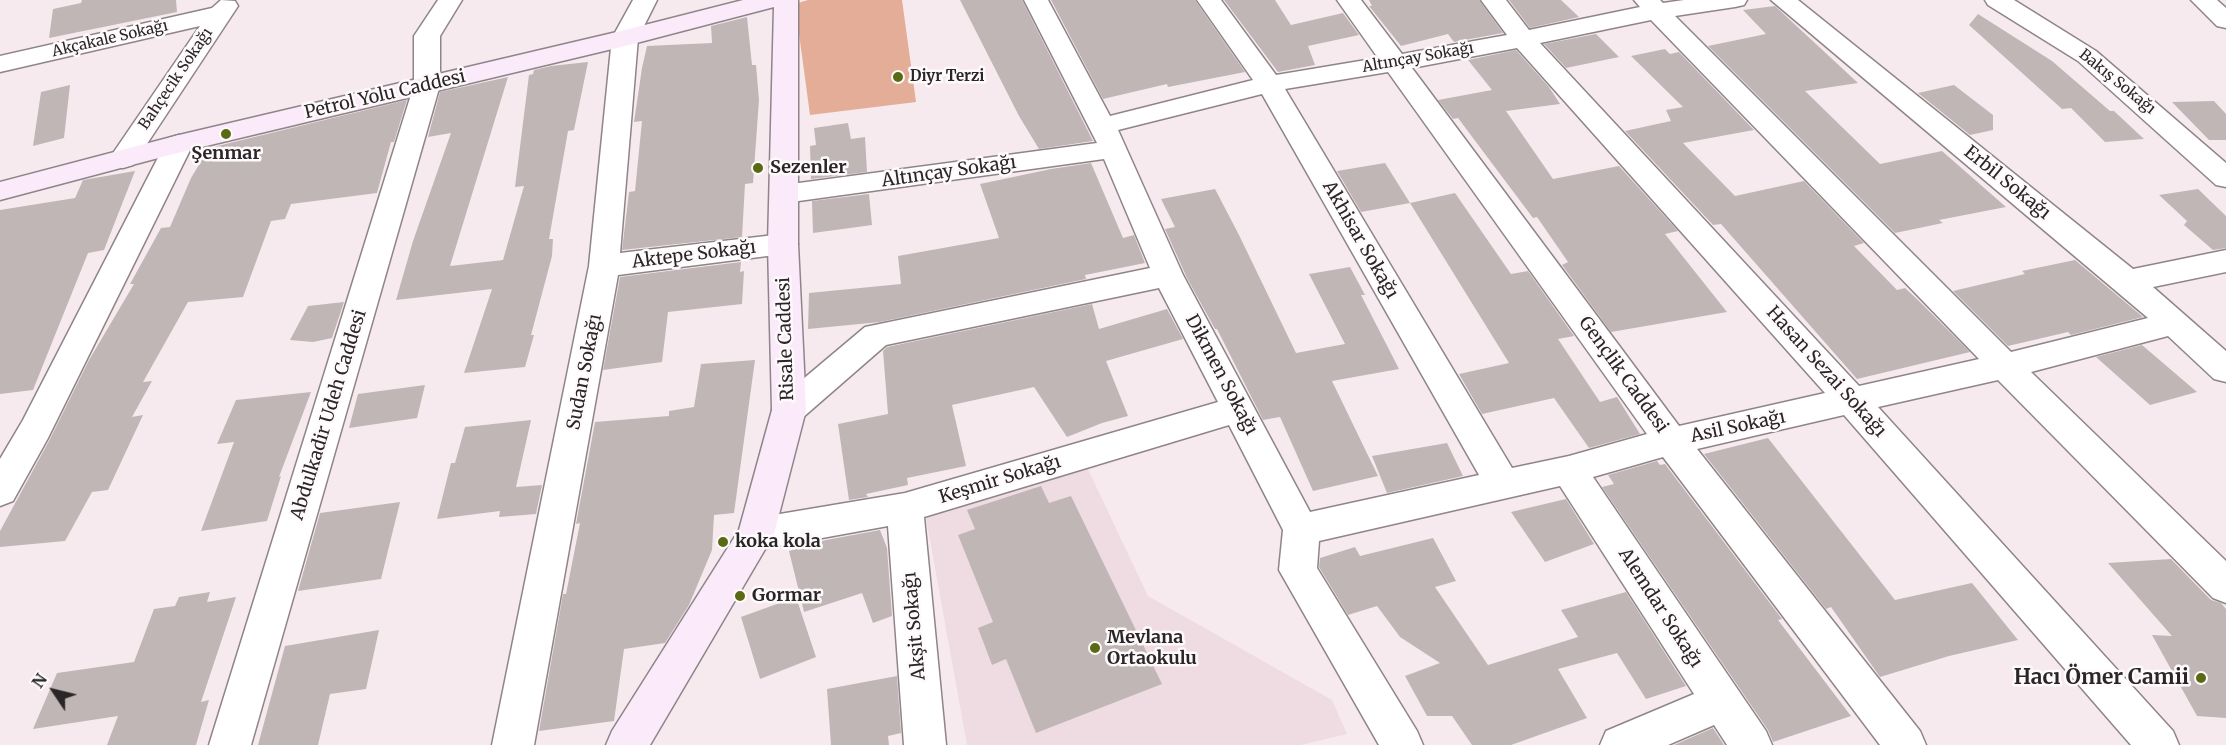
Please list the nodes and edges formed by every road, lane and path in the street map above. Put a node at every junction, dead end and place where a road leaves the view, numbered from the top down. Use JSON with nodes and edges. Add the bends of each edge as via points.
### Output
{"nodes":[{"id":1,"x":450,"y":0,"type":"edge"},
{"id":2,"x":721,"y":0,"type":"edge"},
{"id":3,"x":771,"y":0,"type":"edge"},
{"id":4,"x":786,"y":0,"type":"edge"},
{"id":5,"x":1036,"y":0,"type":"edge"},
{"id":6,"x":1209,"y":0,"type":"edge"},
{"id":7,"x":1349,"y":0,"type":"edge"},
{"id":8,"x":1493,"y":0,"type":"edge"},
{"id":9,"x":1736,"y":0,"type":"edge"},
{"id":10,"x":1783,"y":0,"type":"edge"},
{"id":11,"x":1997,"y":0,"type":"edge"},
{"id":12,"x":2202,"y":0,"type":"edge"},
{"id":13,"x":1652,"y":5,"type":"edge"},
{"id":14,"x":226,"y":7,"type":"edge"},
{"id":15,"x":634,"y":19,"type":"edge"},
{"id":16,"x":2226,"y":21,"type":"edge"},
{"id":17,"x":1522,"y":38,"type":"junction"},
{"id":18,"x":1396,"y":62,"type":"junction"},
{"id":19,"x":0,"y":64,"type":"edge"},
{"id":20,"x":427,"y":78,"type":"junction"},
{"id":21,"x":1269,"y":84,"type":"junction"},
{"id":22,"x":1108,"y":137,"type":"junction"},
{"id":23,"x":178,"y":144,"type":"junction"},
{"id":24,"x":128,"y":151,"type":"junction"},
{"id":25,"x":0,"y":174,"type":"edge"},
{"id":26,"x":2226,"y":178,"type":"edge"},
{"id":27,"x":0,"y":191,"type":"edge"},
{"id":28,"x":784,"y":194,"type":"junction"},
{"id":29,"x":783,"y":244,"type":"junction"},
{"id":30,"x":2226,"y":261,"type":"edge"},
{"id":31,"x":604,"y":266,"type":"junction"},
{"id":32,"x":1168,"y":275,"type":"junction"},
{"id":33,"x":2127,"y":281,"type":"junction"},
{"id":34,"x":2174,"y":323,"type":"junction"},
{"id":35,"x":2005,"y":366,"type":"junction"},
{"id":36,"x":2226,"y":370,"type":"edge"},
{"id":37,"x":1853,"y":402,"type":"junction"},
{"id":38,"x":1240,"y":409,"type":"junction"},
{"id":39,"x":789,"y":410,"type":"junction"},
{"id":40,"x":1671,"y":441,"type":"junction"},
{"id":41,"x":1569,"y":470,"type":"junction"},
{"id":42,"x":1503,"y":485,"type":"junction"},
{"id":43,"x":0,"y":490,"type":"edge"},
{"id":44,"x":905,"y":508,"type":"junction"},
{"id":45,"x":1301,"y":530,"type":"junction"},
{"id":46,"x":756,"y":534,"type":"junction"},
{"id":47,"x":2226,"y":586,"type":"edge"},
{"id":48,"x":1721,"y":702,"type":"junction"},
{"id":49,"x":230,"y":745,"type":"edge"},
{"id":50,"x":513,"y":745,"type":"edge"},
{"id":51,"x":627,"y":745,"type":"edge"},
{"id":52,"x":925,"y":745,"type":"edge"},
{"id":53,"x":1402,"y":745,"type":"edge"},
{"id":54,"x":1622,"y":745,"type":"edge"},
{"id":55,"x":1751,"y":745,"type":"edge"},
{"id":56,"x":1905,"y":745,"type":"edge"},
{"id":57,"x":2158,"y":745,"type":"edge"}],
"edges":[{"from":1,"to":20,"type":"street","name":"Abdulkadir Udeh Caddesi","via":[[427,36]]},
{"from":2,"to":15,"type":"main road","name":"Petrol Yolu Caddesi"},
{"from":3,"to":15,"type":"main road","name":"Petrol Yolu Caddesi"},
{"from":4,"to":28,"type":"main road","name":"Risale Caddesi"},
{"from":5,"to":22,"type":"street","name":"Dikmen Sokağı"},
{"from":6,"to":21,"type":"street","name":"Akhisar Sokağı"},
{"from":7,"to":18,"type":"street","name":"Gençlik Caddesi"},
{"from":8,"to":17,"type":"street","name":"Hasan Sezai Sokağı"},
{"from":9,"to":13,"type":"street","name":"Altınçay Sokağı"},
{"from":10,"to":33,"type":"street","name":"Erbil Sokağı"},
{"from":11,"to":26,"type":"street","name":"Bakış Sokağı","via":[[2087,56]]},
{"from":12,"to":16,"type":"street"},
{"from":13,"to":17,"type":"street","name":"Altınçay Sokağı"},
{"from":13,"to":35,"type":"street"},
{"from":14,"to":19,"type":"street","name":"Akçakale Sokağı"},
{"from":14,"to":24,"type":"street","name":"Bahçecik Sokağı"},
{"from":15,"to":20,"type":"main road","name":"Petrol Yolu Caddesi"},
{"from":15,"to":31,"type":"street","name":"Sudan Sokağı"},
{"from":17,"to":18,"type":"street","name":"Altınçay Sokağı"},
{"from":17,"to":37,"type":"street","name":"Hasan Sezai Sokağı"},
{"from":18,"to":21,"type":"street","name":"Altınçay Sokağı"},
{"from":18,"to":40,"type":"street","name":"Gençlik Caddesi"},
{"from":20,"to":23,"type":"main road","name":"Petrol Yolu Caddesi"},
{"from":20,"to":24,"type":"main road","name":"Petrol Yolu Caddesi"},
{"from":20,"to":49,"type":"street","name":"Abdulkadir Udeh Caddesi"},
{"from":21,"to":22,"type":"street","name":"Altınçay Sokağı"},
{"from":21,"to":42,"type":"street","name":"Akhisar Sokağı"},
{"from":22,"to":28,"type":"street","name":"Altınçay Sokağı"},
{"from":22,"to":32,"type":"street","name":"Dikmen Sokağı"},
{"from":23,"to":24,"type":"main road","name":"Petrol Yolu Caddesi"},
{"from":23,"to":43,"type":"street","via":[[36,428]]},
{"from":24,"to":25,"type":"main road","name":"Petrol Yolu Caddesi"},
{"from":24,"to":27,"type":"main road","name":"Petrol Yolu Caddesi"},
{"from":28,"to":29,"type":"main road","name":"Risale Caddesi"},
{"from":29,"to":31,"type":"street","name":"Aktepe Sokağı"},
{"from":29,"to":39,"type":"main road","name":"Risale Caddesi"},
{"from":30,"to":33,"type":"street"},
{"from":31,"to":50,"type":"street","name":"Sudan Sokağı"},
{"from":32,"to":38,"type":"street","name":"Dikmen Sokağı"},
{"from":32,"to":39,"type":"street","via":[[876,334]]},
{"from":33,"to":34,"type":"street","name":"Erbil Sokağı"},
{"from":34,"to":35,"type":"street","name":"Asil Sokağı"},
{"from":34,"to":36,"type":"street","name":"Erbil Sokağı"},
{"from":35,"to":37,"type":"street","name":"Asil Sokağı"},
{"from":35,"to":47,"type":"street"},
{"from":37,"to":40,"type":"street","name":"Asil Sokağı"},
{"from":37,"to":57,"type":"street","name":"Hasan Sezai Sokağı"},
{"from":38,"to":44,"type":"street","name":"Keşmir Sokağı"},
{"from":38,"to":45,"type":"street","name":"Dikmen Sokağı"},
{"from":39,"to":46,"type":"main road","name":"Risale Caddesi"},
{"from":40,"to":41,"type":"street","name":"Asil Sokağı"},
{"from":40,"to":56,"type":"street","name":"Gençlik Caddesi"},
{"from":41,"to":42,"type":"street","name":"Asil Sokağı"},
{"from":41,"to":48,"type":"street","name":"Alemdar Sokağı"},
{"from":42,"to":45,"type":"street","name":"Asil Sokağı"},
{"from":44,"to":46,"type":"street","name":"Keşmir Sokağı"},
{"from":44,"to":52,"type":"street","name":"Akşit Sokağı"},
{"from":45,"to":53,"type":"street","via":[[1298,570]]},
{"from":46,"to":51,"type":"main road","name":"Risale Caddesi"},
{"from":48,"to":54,"type":"street"},
{"from":48,"to":55,"type":"street","name":"Alemdar Sokağı"}]}
